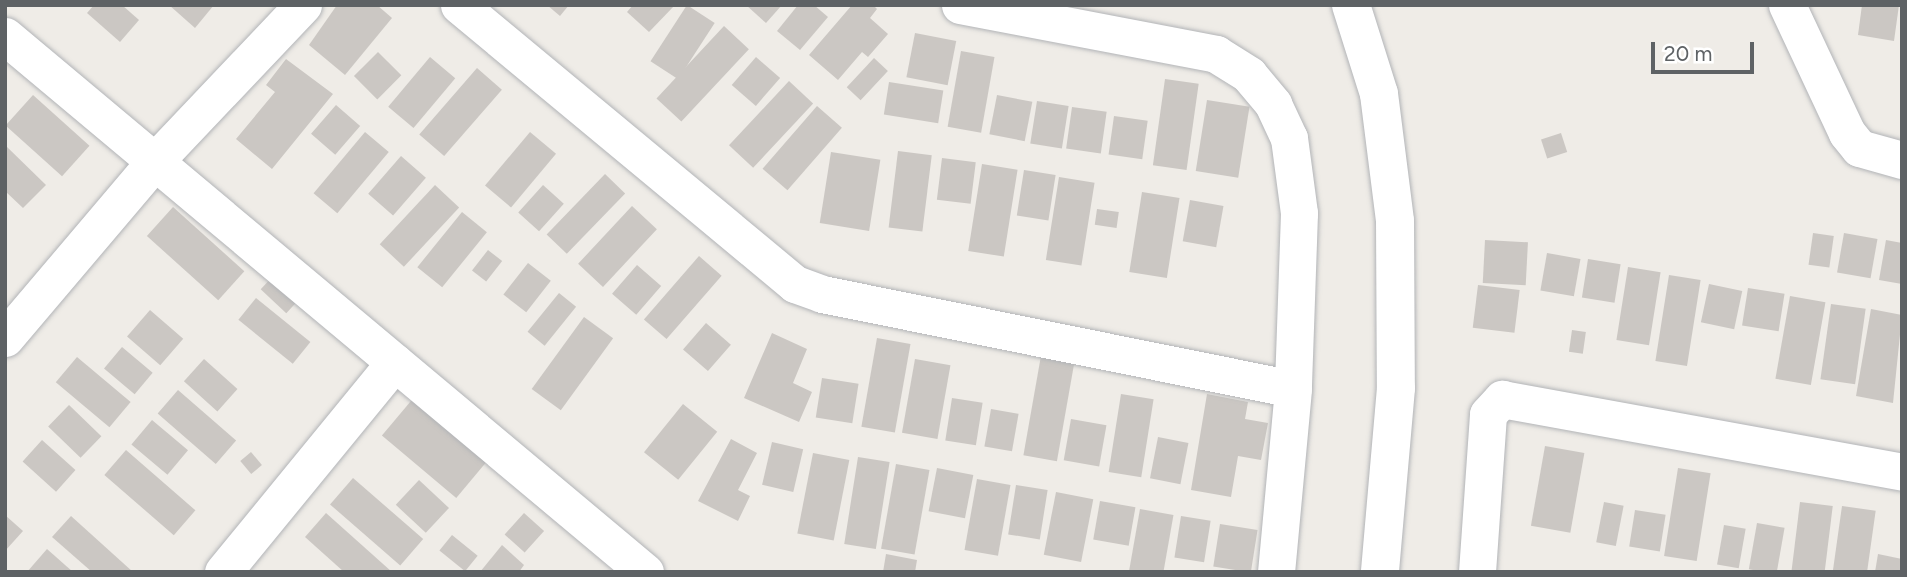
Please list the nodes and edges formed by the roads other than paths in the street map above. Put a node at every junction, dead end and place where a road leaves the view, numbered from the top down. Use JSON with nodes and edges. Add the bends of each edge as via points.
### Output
{"nodes":[{"id":1,"x":303,"y":5,"type":"edge"},
{"id":2,"x":459,"y":5,"type":"edge"},
{"id":3,"x":960,"y":5,"type":"edge"},
{"id":4,"x":1351,"y":5,"type":"edge"},
{"id":5,"x":1787,"y":5,"type":"edge"},
{"id":6,"x":5,"y":36,"type":"edge"},
{"id":7,"x":1902,"y":160,"type":"edge"},
{"id":8,"x":155,"y":161,"type":"junction"},
{"id":9,"x":5,"y":338,"type":"edge"},
{"id":10,"x":395,"y":362,"type":"junction"},
{"id":11,"x":1293,"y":388,"type":"junction"},
{"id":12,"x":1902,"y":472,"type":"edge"},
{"id":13,"x":223,"y":572,"type":"edge"},
{"id":14,"x":645,"y":572,"type":"edge"},
{"id":15,"x":1276,"y":572,"type":"edge"},
{"id":16,"x":1380,"y":572,"type":"edge"},
{"id":17,"x":1477,"y":572,"type":"edge"}],
"edges":[{"from":1,"to":8,"type":"street"},
{"from":2,"to":11,"type":"street","via":[[795,284],[822,294]]},
{"from":3,"to":11,"type":"street","via":[[1216,54],[1249,75],[1273,104],[1289,138],[1299,213]]},
{"from":4,"to":16,"type":"street","via":[[1379,94],[1395,221],[1396,388]]},
{"from":5,"to":7,"type":"street","via":[[1859,148]]},
{"from":6,"to":8,"type":"street"},
{"from":8,"to":9,"type":"street"},
{"from":8,"to":10,"type":"street"},
{"from":10,"to":13,"type":"street"},
{"from":10,"to":14,"type":"street"},
{"from":11,"to":15,"type":"street"},
{"from":12,"to":17,"type":"street","via":[[1502,399],[1488,414]]}]}
